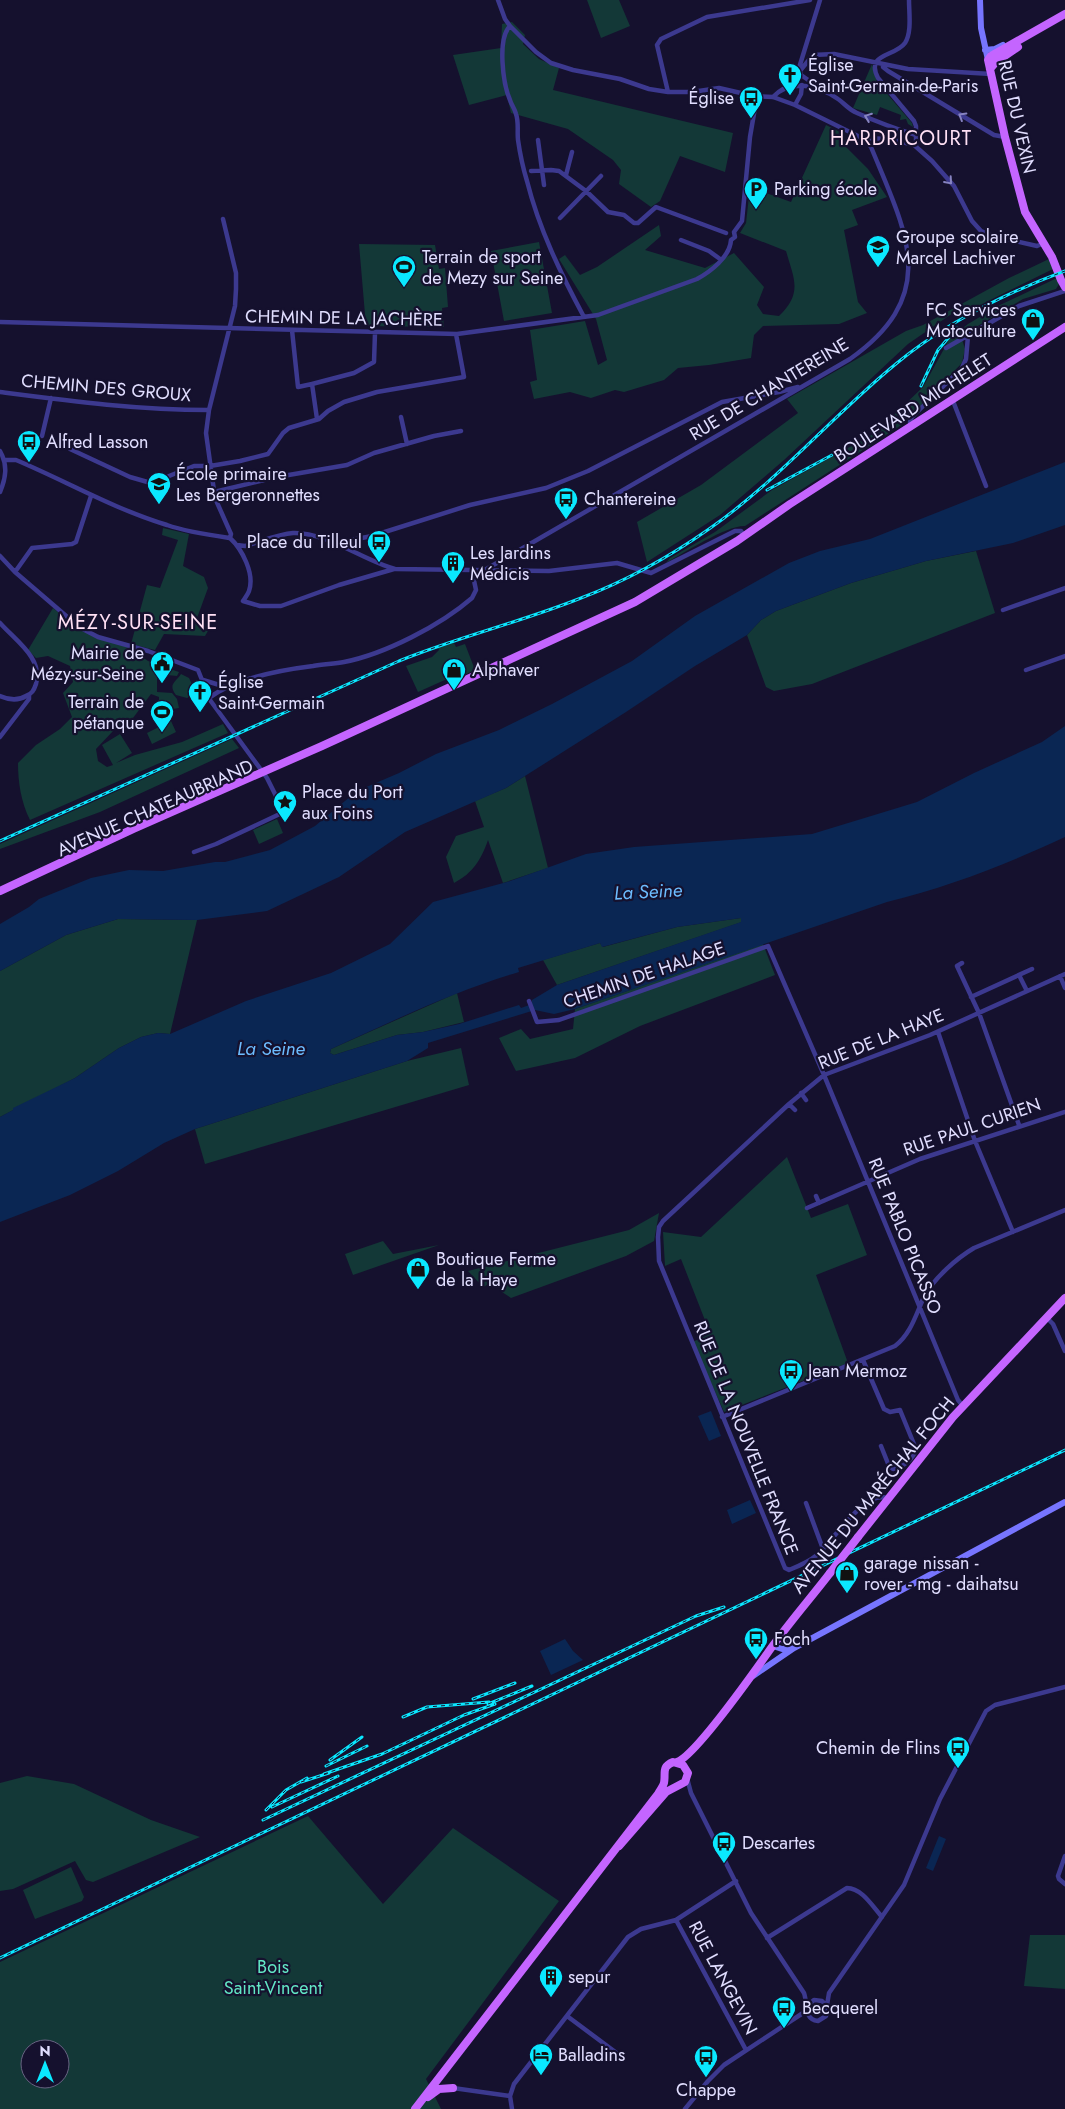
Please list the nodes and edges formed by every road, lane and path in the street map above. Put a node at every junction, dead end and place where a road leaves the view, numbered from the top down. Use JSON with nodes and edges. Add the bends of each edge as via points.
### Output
{"nodes":[{"id":1,"x":498,"y":0,"type":"edge"},
{"id":2,"x":810,"y":0,"type":"edge"},
{"id":3,"x":820,"y":0,"type":"edge"},
{"id":4,"x":909,"y":0,"type":"edge"},
{"id":5,"x":980,"y":0,"type":"edge"},
{"id":6,"x":1065,"y":14,"type":"edge"},
{"id":7,"x":1065,"y":19,"type":"edge"},
{"id":8,"x":510,"y":26,"type":"junction"},
{"id":9,"x":1026,"y":36,"type":"junction"},
{"id":10,"x":986,"y":50,"type":"junction"},
{"id":11,"x":992,"y":61,"type":"junction"},
{"id":12,"x":880,"y":64,"type":"junction"},
{"id":13,"x":799,"y":72,"type":"junction"},
{"id":14,"x":991,"y":72,"type":"junction"},
{"id":15,"x":802,"y":85,"type":"junction"},
{"id":16,"x":815,"y":88,"type":"junction"},
{"id":17,"x":668,"y":92,"type":"junction"},
{"id":18,"x":757,"y":96,"type":"junction"},
{"id":19,"x":773,"y":97,"type":"junction"},
{"id":20,"x":795,"y":105,"type":"junction"},
{"id":21,"x":915,"y":134,"type":"junction"},
{"id":22,"x":1005,"y":137,"type":"junction"},
{"id":23,"x":863,"y":138,"type":"junction"},
{"id":24,"x":538,"y":140,"type":"dead end"},
{"id":25,"x":913,"y":145,"type":"junction"},
{"id":26,"x":572,"y":152,"type":"dead end"},
{"id":27,"x":542,"y":170,"type":"junction"},
{"id":28,"x":531,"y":171,"type":"dead end"},
{"id":29,"x":566,"y":175,"type":"junction"},
{"id":30,"x":601,"y":176,"type":"dead end"},
{"id":31,"x":544,"y":185,"type":"dead end"},
{"id":32,"x":586,"y":191,"type":"junction"},
{"id":33,"x":560,"y":218,"type":"dead end"},
{"id":34,"x":223,"y":219,"type":"dead end"},
{"id":35,"x":734,"y":232,"type":"junction"},
{"id":36,"x":726,"y":233,"type":"junction"},
{"id":37,"x":681,"y":240,"type":"dead end"},
{"id":38,"x":731,"y":240,"type":"junction"},
{"id":39,"x":1043,"y":240,"type":"junction"},
{"id":40,"x":720,"y":260,"type":"junction"},
{"id":41,"x":1065,"y":280,"type":"edge"},
{"id":42,"x":1065,"y":287,"type":"edge"},
{"id":43,"x":1065,"y":291,"type":"edge"},
{"id":44,"x":584,"y":318,"type":"junction"},
{"id":45,"x":0,"y":322,"type":"edge"},
{"id":46,"x":230,"y":329,"type":"junction"},
{"id":47,"x":1065,"y":329,"type":"edge"},
{"id":48,"x":292,"y":330,"type":"junction"},
{"id":49,"x":375,"y":333,"type":"junction"},
{"id":50,"x":456,"y":334,"type":"junction"},
{"id":51,"x":968,"y":336,"type":"junction"},
{"id":52,"x":946,"y":348,"type":"dead end"},
{"id":53,"x":312,"y":384,"type":"junction"},
{"id":54,"x":807,"y":384,"type":"junction"},
{"id":55,"x":0,"y":392,"type":"edge"},
{"id":56,"x":51,"y":398,"type":"junction"},
{"id":57,"x":953,"y":400,"type":"junction"},
{"id":58,"x":209,"y":410,"type":"junction"},
{"id":59,"x":917,"y":412,"type":"junction"},
{"id":60,"x":400,"y":417,"type":"dead end"},
{"id":61,"x":317,"y":419,"type":"junction"},
{"id":62,"x":922,"y":420,"type":"junction"},
{"id":63,"x":911,"y":427,"type":"junction"},
{"id":64,"x":461,"y":431,"type":"dead end"},
{"id":65,"x":42,"y":436,"type":"dead end"},
{"id":66,"x":407,"y":444,"type":"junction"},
{"id":67,"x":70,"y":450,"type":"dead end"},
{"id":68,"x":0,"y":452,"type":"edge"},
{"id":69,"x":4,"y":460,"type":"junction"},
{"id":70,"x":210,"y":466,"type":"junction"},
{"id":71,"x":986,"y":486,"type":"dead end"},
{"id":72,"x":0,"y":492,"type":"edge"},
{"id":73,"x":214,"y":492,"type":"junction"},
{"id":74,"x":91,"y":496,"type":"junction"},
{"id":75,"x":743,"y":535,"type":"junction"},
{"id":76,"x":230,"y":538,"type":"junction"},
{"id":77,"x":338,"y":544,"type":"junction"},
{"id":78,"x":236,"y":545,"type":"junction"},
{"id":79,"x":0,"y":558,"type":"edge"},
{"id":80,"x":395,"y":569,"type":"junction"},
{"id":81,"x":472,"y":570,"type":"junction"},
{"id":82,"x":483,"y":570,"type":"junction"},
{"id":83,"x":15,"y":572,"type":"junction"},
{"id":84,"x":1065,"y":588,"type":"edge"},
{"id":85,"x":1003,"y":610,"type":"dead end"},
{"id":86,"x":0,"y":623,"type":"edge"},
{"id":87,"x":1065,"y":656,"type":"edge"},
{"id":88,"x":1026,"y":670,"type":"dead end"},
{"id":89,"x":478,"y":674,"type":"joint"},
{"id":90,"x":203,"y":680,"type":"junction"},
{"id":91,"x":226,"y":687,"type":"junction"},
{"id":92,"x":29,"y":695,"type":"junction"},
{"id":93,"x":0,"y":696,"type":"edge"},
{"id":94,"x":209,"y":699,"type":"junction"},
{"id":95,"x":0,"y":737,"type":"edge"},
{"id":96,"x":263,"y":773,"type":"junction"},
{"id":97,"x":194,"y":852,"type":"dead end"},
{"id":98,"x":0,"y":893,"type":"edge"},
{"id":99,"x":768,"y":946,"type":"joint"},
{"id":100,"x":962,"y":963,"type":"dead end"},
{"id":101,"x":1032,"y":969,"type":"dead end"},
{"id":102,"x":1019,"y":975,"type":"junction"},
{"id":103,"x":1063,"y":975,"type":"edge"},
{"id":104,"x":1065,"y":988,"type":"edge"},
{"id":105,"x":1027,"y":991,"type":"junction"},
{"id":106,"x":971,"y":997,"type":"junction"},
{"id":107,"x":529,"y":1001,"type":"dead end"},
{"id":108,"x":979,"y":1013,"type":"junction"},
{"id":109,"x":938,"y":1032,"type":"junction"},
{"id":110,"x":824,"y":1075,"type":"junction"},
{"id":111,"x":802,"y":1094,"type":"junction"},
{"id":112,"x":806,"y":1100,"type":"dead end"},
{"id":113,"x":789,"y":1104,"type":"junction"},
{"id":114,"x":795,"y":1110,"type":"dead end"},
{"id":115,"x":1065,"y":1112,"type":"edge"},
{"id":116,"x":1019,"y":1125,"type":"junction"},
{"id":117,"x":975,"y":1141,"type":"junction"},
{"id":118,"x":868,"y":1181,"type":"junction"},
{"id":119,"x":816,"y":1196,"type":"dead end"},
{"id":120,"x":819,"y":1203,"type":"junction"},
{"id":121,"x":807,"y":1208,"type":"dead end"},
{"id":122,"x":1065,"y":1210,"type":"edge"},
{"id":123,"x":663,"y":1221,"type":"joint"},
{"id":124,"x":1013,"y":1232,"type":"junction"},
{"id":125,"x":1065,"y":1298,"type":"edge"},
{"id":126,"x":920,"y":1307,"type":"junction"},
{"id":127,"x":1046,"y":1318,"type":"junction"},
{"id":128,"x":1065,"y":1351,"type":"edge"},
{"id":129,"x":863,"y":1360,"type":"junction"},
{"id":130,"x":963,"y":1406,"type":"junction"},
{"id":131,"x":722,"y":1417,"type":"junction"},
{"id":132,"x":881,"y":1446,"type":"dead end"},
{"id":133,"x":888,"y":1499,"type":"junction"},
{"id":134,"x":1065,"y":1502,"type":"edge"},
{"id":135,"x":806,"y":1504,"type":"dead end"},
{"id":136,"x":823,"y":1549,"type":"junction"},
{"id":137,"x":781,"y":1635,"type":"junction"},
{"id":138,"x":771,"y":1648,"type":"junction"},
{"id":139,"x":794,"y":1648,"type":"junction"},
{"id":140,"x":781,"y":1657,"type":"junction"},
{"id":141,"x":750,"y":1678,"type":"junction"},
{"id":142,"x":1065,"y":1687,"type":"edge"},
{"id":143,"x":717,"y":1720,"type":"junction"},
{"id":144,"x":676,"y":1762,"type":"junction"},
{"id":145,"x":687,"y":1775,"type":"junction"},
{"id":146,"x":664,"y":1779,"type":"junction"},
{"id":147,"x":677,"y":1786,"type":"junction"},
{"id":148,"x":691,"y":1793,"type":"junction"},
{"id":149,"x":619,"y":1846,"type":"junction"},
{"id":150,"x":1065,"y":1856,"type":"edge"},
{"id":151,"x":736,"y":1881,"type":"junction"},
{"id":152,"x":1065,"y":1884,"type":"edge"},
{"id":153,"x":882,"y":1917,"type":"junction"},
{"id":154,"x":676,"y":1920,"type":"junction"},
{"id":155,"x":767,"y":1938,"type":"junction"},
{"id":156,"x":804,"y":1992,"type":"junction"},
{"id":157,"x":830,"y":1993,"type":"junction"},
{"id":158,"x":817,"y":2000,"type":"junction"},
{"id":159,"x":808,"y":2004,"type":"junction"},
{"id":160,"x":826,"y":2004,"type":"junction"},
{"id":161,"x":806,"y":2011,"type":"junction"},
{"id":162,"x":567,"y":2016,"type":"junction"},
{"id":163,"x":797,"y":2018,"type":"junction"},
{"id":164,"x":809,"y":2018,"type":"junction"},
{"id":165,"x":746,"y":2050,"type":"junction"},
{"id":166,"x":622,"y":2057,"type":"dead end"},
{"id":167,"x":453,"y":2088,"type":"joint"},
{"id":168,"x":510,"y":2096,"type":"junction"},
{"id":169,"x":415,"y":2109,"type":"edge"},
{"id":170,"x":512,"y":2109,"type":"edge"},
{"id":171,"x":685,"y":2109,"type":"edge"}],
"edges":[{"from":1,"to":8,"type":"street"},
{"from":2,"to":17,"type":"street","via":[[707,18],[661,38],[657,45]]},
{"from":3,"to":13,"type":"street"},
{"from":4,"to":12,"type":"street","via":[[906,41],[896,51],[880,57]]},
{"from":5,"to":10,"type":"main road","name":"RUE DU VEXIN"},
{"from":6,"to":9,"type":"main road"},
{"from":7,"to":11,"type":"main road"},
{"from":8,"to":17,"type":"street","via":[[551,63]]},
{"from":8,"to":44,"type":"street","via":[[504,42],[502,64],[509,100],[516,114],[527,181],[550,251]]},
{"from":9,"to":10,"type":"main road"},
{"from":9,"to":11,"type":"main road","via":[[992,56]]},
{"from":10,"to":11,"type":"main road","name":"RUE DU VEXIN"},
{"from":11,"to":14,"type":"main road","name":"RUE DU VEXIN"},
{"from":12,"to":13,"type":"street","via":[[834,54],[817,54]]},
{"from":12,"to":14,"type":"street","via":[[908,69]]},
{"from":12,"to":21,"type":"street","via":[[876,74],[914,121]]},
{"from":22,"to":12,"type":"street","one_way":true,"via":[[994,135]]},
{"from":13,"to":16,"type":"street"},
{"from":14,"to":22,"type":"main road","name":"RUE DU VEXIN"},
{"from":15,"to":16,"type":"street"},
{"from":15,"to":19,"type":"street"},
{"from":15,"to":20,"type":"street"},
{"from":21,"to":16,"type":"street","one_way":true,"via":[[855,112],[835,97]]},
{"from":17,"to":18,"type":"street","via":[[719,88]]},
{"from":18,"to":19,"type":"street"},
{"from":18,"to":35,"type":"street","via":[[742,221]]},
{"from":19,"to":20,"type":"street"},
{"from":20,"to":23,"type":"street"},
{"from":21,"to":25,"type":"street"},
{"from":22,"to":39,"type":"main road","name":"RUE DU VEXIN","via":[[1025,212]]},
{"from":23,"to":25,"type":"street","via":[[890,138]]},
{"from":23,"to":54,"type":"street","name":"RUE DE CHANTEREINE","via":[[871,147],[905,231],[909,262],[906,286],[896,312],[882,332],[850,359]]},
{"from":24,"to":27,"type":"street"},
{"from":25,"to":39,"type":"street","one_way":true,"via":[[954,186],[972,221],[981,231],[1038,246]]},
{"from":26,"to":29,"type":"street"},
{"from":27,"to":28,"type":"street"},
{"from":27,"to":29,"type":"street"},
{"from":27,"to":31,"type":"street"},
{"from":29,"to":32,"type":"street"},
{"from":30,"to":32,"type":"street"},
{"from":32,"to":33,"type":"street"},
{"from":32,"to":36,"type":"street","via":[[608,212],[624,215],[634,223],[656,207]]},
{"from":34,"to":46,"type":"street","via":[[236,281]]},
{"from":35,"to":36,"type":"street"},
{"from":35,"to":38,"type":"street","via":[[735,238]]},
{"from":36,"to":38,"type":"street","via":[[727,239]]},
{"from":37,"to":40,"type":"street","via":[[709,251]]},
{"from":38,"to":40,"type":"street","name":"CHEMIN DE LA JACHÈRE"},
{"from":39,"to":41,"type":"main road","name":"RUE DU VEXIN","via":[[1056,256]]},
{"from":39,"to":42,"type":"main road","name":"RUE DU VEXIN"},
{"from":40,"to":44,"type":"street","name":"CHEMIN DE LA JACHÈRE","via":[[704,275],[683,286]]},
{"from":43,"to":51,"type":"street","via":[[1019,306]]},
{"from":44,"to":50,"type":"street","name":"CHEMIN DE LA JACHÈRE"},
{"from":45,"to":46,"type":"street","name":"CHEMIN DE LA JACHÈRE"},
{"from":46,"to":48,"type":"street","name":"CHEMIN DE LA JACHÈRE"},
{"from":46,"to":58,"type":"street"},
{"from":47,"to":57,"type":"main road","name":"BOULEVARD MICHELET"},
{"from":48,"to":49,"type":"street","name":"CHEMIN DE LA JACHÈRE"},
{"from":48,"to":53,"type":"street","via":[[298,387]]},
{"from":49,"to":50,"type":"street","name":"CHEMIN DE LA JACHÈRE"},
{"from":49,"to":53,"type":"street","via":[[374,362],[354,373]]},
{"from":50,"to":61,"type":"street","via":[[464,377],[378,392],[344,402]]},
{"from":51,"to":52,"type":"street"},
{"from":51,"to":59,"type":"street","via":[[962,368]]},
{"from":53,"to":61,"type":"street"},
{"from":54,"to":77,"type":"street","via":[[722,402],[546,488],[491,500]]},
{"from":54,"to":82,"type":"street","name":"RUE DE CHANTEREINE"},
{"from":55,"to":56,"type":"street","name":"CHEMIN DES GROUX"},
{"from":56,"to":58,"type":"street","name":"CHEMIN DES GROUX","via":[[110,406]]},
{"from":56,"to":65,"type":"street"},
{"from":57,"to":62,"type":"main road","name":"BOULEVARD MICHELET"},
{"from":57,"to":71,"type":"street"},
{"from":58,"to":70,"type":"street","via":[[206,433]]},
{"from":59,"to":62,"type":"street"},
{"from":59,"to":63,"type":"street","via":[[910,420]]},
{"from":60,"to":66,"type":"street"},
{"from":61,"to":70,"type":"street","via":[[289,428],[268,454]]},
{"from":62,"to":63,"type":"main road","name":"BOULEVARD MICHELET"},
{"from":63,"to":75,"type":"main road","name":"BOULEVARD MICHELET"},
{"from":64,"to":66,"type":"street"},
{"from":66,"to":73,"type":"street","via":[[374,452],[347,465]]},
{"from":67,"to":70,"type":"street","via":[[113,471],[158,485],[169,476],[194,466]]},
{"from":68,"to":69,"type":"street"},
{"from":69,"to":72,"type":"street","via":[[5,480]]},
{"from":69,"to":74,"type":"street","via":[[16,460]]},
{"from":70,"to":73,"type":"street"},
{"from":73,"to":76,"type":"street"},
{"from":74,"to":76,"type":"street","via":[[166,525]]},
{"from":74,"to":83,"type":"street","via":[[76,542],[32,548]]},
{"from":75,"to":82,"type":"street","via":[[737,530],[731,532],[654,572],[617,563],[561,570]]},
{"from":75,"to":89,"type":"main road","name":"BOULEVARD MICHELET","via":[[636,602]]},
{"from":76,"to":78,"type":"street"},
{"from":77,"to":78,"type":"street","via":[[294,533],[245,546]]},
{"from":77,"to":80,"type":"street","via":[[374,563]]},
{"from":78,"to":80,"type":"street","via":[[250,574],[249,590],[243,601],[260,606],[281,606]]},
{"from":79,"to":83,"type":"street"},
{"from":80,"to":81,"type":"street"},
{"from":81,"to":82,"type":"street"},
{"from":81,"to":91,"type":"street","via":[[476,590],[472,598],[404,643],[344,662],[265,674]]},
{"from":83,"to":90,"type":"street","via":[[79,627],[98,637],[198,670]]},
{"from":84,"to":85,"type":"street"},
{"from":86,"to":92,"type":"street","via":[[34,659],[38,668],[34,690]]},
{"from":87,"to":88,"type":"street"},
{"from":89,"to":96,"type":"main road","name":"AVENUE CHATEAUBRIAND"},
{"from":90,"to":91,"type":"street"},
{"from":90,"to":94,"type":"street"},
{"from":91,"to":94,"type":"street"},
{"from":92,"to":93,"type":"street","via":[[15,700]]},
{"from":92,"to":95,"type":"street"},
{"from":94,"to":96,"type":"street"},
{"from":96,"to":97,"type":"street","via":[[284,812]]},
{"from":96,"to":98,"type":"main road","name":"AVENUE CHATEAUBRIAND"},
{"from":99,"to":107,"type":"street","name":"CHEMIN DE HALAGE","via":[[559,1020],[537,1022]]},
{"from":99,"to":110,"type":"street","name":"RUE PABLO PICASSO"},
{"from":100,"to":106,"type":"street","via":[[957,966]]},
{"from":101,"to":102,"type":"street"},
{"from":102,"to":105,"type":"street"},
{"from":102,"to":106,"type":"street"},
{"from":103,"to":104,"type":"street"},
{"from":103,"to":105,"type":"street","name":"RUE DE LA HAYE"},
{"from":105,"to":108,"type":"street","name":"RUE DE LA HAYE"},
{"from":106,"to":108,"type":"street"},
{"from":108,"to":109,"type":"street","name":"RUE DE LA HAYE"},
{"from":108,"to":116,"type":"street"},
{"from":109,"to":110,"type":"street","name":"RUE DE LA HAYE"},
{"from":109,"to":117,"type":"street"},
{"from":110,"to":111,"type":"street","name":"RUE DE LA HAYE"},
{"from":110,"to":118,"type":"street","name":"RUE PABLO PICASSO"},
{"from":111,"to":112,"type":"street"},
{"from":111,"to":113,"type":"street","name":"RUE DE LA HAYE"},
{"from":113,"to":114,"type":"street"},
{"from":113,"to":123,"type":"street","name":"RUE DE LA HAYE"},
{"from":115,"to":116,"type":"street","name":"RUE PAUL CURIEN"},
{"from":116,"to":117,"type":"street","name":"RUE PAUL CURIEN"},
{"from":117,"to":118,"type":"street","name":"RUE PAUL CURIEN"},
{"from":117,"to":124,"type":"street"},
{"from":118,"to":120,"type":"street","name":"RUE PAUL CURIEN"},
{"from":118,"to":126,"type":"street","name":"RUE PABLO PICASSO"},
{"from":119,"to":120,"type":"street"},
{"from":120,"to":121,"type":"street","name":"RUE PAUL CURIEN"},
{"from":122,"to":124,"type":"street"},
{"from":123,"to":131,"type":"street","name":"RUE DE LA NOUVELLE FRANCE","via":[[659,1227],[659,1261]]},
{"from":124,"to":126,"type":"street","via":[[966,1253],[936,1281]]},
{"from":125,"to":127,"type":"main road","name":"AVENUE DU MARÉCHAL FOCH"},
{"from":126,"to":129,"type":"street","via":[[904,1340]]},
{"from":126,"to":130,"type":"street","name":"RUE PABLO PICASSO"},
{"from":127,"to":128,"type":"street","via":[[1053,1324]]},
{"from":127,"to":130,"type":"main road","name":"AVENUE DU MARÉCHAL FOCH"},
{"from":129,"to":131,"type":"street"},
{"from":129,"to":132,"type":"street","via":[[884,1409],[890,1412],[900,1410],[916,1449],[902,1468],[893,1469]]},
{"from":130,"to":133,"type":"main road","name":"AVENUE DU MARÉCHAL FOCH"},
{"from":131,"to":136,"type":"street","name":"RUE DE LA NOUVELLE FRANCE","via":[[784,1568],[789,1570],[804,1564]]},
{"from":133,"to":136,"type":"street","name":"RUE DE LA NOUVELLE FRANCE","via":[[878,1498],[862,1507],[848,1518]]},
{"from":133,"to":137,"type":"main road","name":"AVENUE DU MARÉCHAL FOCH","bridge":true},
{"from":134,"to":139,"type":"main road"},
{"from":135,"to":136,"type":"street"},
{"from":137,"to":138,"type":"main road","name":"AVENUE DU MARÉCHAL FOCH"},
{"from":137,"to":139,"type":"main road","via":[[786,1645]]},
{"from":138,"to":139,"type":"main road"},
{"from":138,"to":140,"type":"main road"},
{"from":138,"to":141,"type":"main road","name":"AVENUE DU MARÉCHAL FOCH"},
{"from":139,"to":140,"type":"main road"},
{"from":140,"to":141,"type":"main road"},
{"from":141,"to":143,"type":"main road","name":"AVENUE DU MARÉCHAL FOCH"},
{"from":142,"to":153,"type":"street","via":[[995,1705],[986,1711],[940,1799],[904,1885]]},
{"from":143,"to":144,"type":"main road","name":"AVENUE DU MARÉCHAL FOCH","via":[[688,1755]]},
{"from":143,"to":145,"type":"main road","name":"AVENUE DU MARÉCHAL FOCH","via":[[691,1758]]},
{"from":144,"to":145,"type":"main road","via":[[683,1764]]},
{"from":144,"to":146,"type":"main road","via":[[666,1767]]},
{"from":145,"to":147,"type":"main road"},
{"from":145,"to":148,"type":"street"},
{"from":146,"to":147,"type":"main road","via":[[667,1784]]},
{"from":146,"to":149,"type":"main road","via":[[658,1794]]},
{"from":147,"to":148,"type":"street"},
{"from":147,"to":149,"type":"main road","via":[[663,1795]]},
{"from":148,"to":151,"type":"street"},
{"from":149,"to":169,"type":"main road"},
{"from":150,"to":152,"type":"street","via":[[1058,1876]]},
{"from":151,"to":154,"type":"street"},
{"from":151,"to":155,"type":"street"},
{"from":153,"to":155,"type":"street","via":[[858,1891],[847,1888]]},
{"from":153,"to":157,"type":"street"},
{"from":154,"to":162,"type":"street","via":[[641,1928],[628,1937]]},
{"from":154,"to":165,"type":"street","name":"RUE LANGEVIN"},
{"from":155,"to":156,"type":"street"},
{"from":156,"to":158,"type":"street"},
{"from":156,"to":159,"type":"street"},
{"from":157,"to":158,"type":"street"},
{"from":157,"to":160,"type":"street"},
{"from":158,"to":159,"type":"street"},
{"from":158,"to":160,"type":"street"},
{"from":159,"to":161,"type":"street"},
{"from":160,"to":164,"type":"street","via":[[828,2013],[824,2018],[815,2021]]},
{"from":161,"to":163,"type":"street"},
{"from":161,"to":164,"type":"street"},
{"from":162,"to":166,"type":"street"},
{"from":162,"to":168,"type":"street","via":[[519,2076]]},
{"from":163,"to":164,"type":"street"},
{"from":163,"to":165,"type":"street"},
{"from":165,"to":171,"type":"street","via":[[714,2073]]},
{"from":167,"to":168,"type":"street"},
{"from":167,"to":169,"type":"main road","via":[[439,2089]]},
{"from":168,"to":170,"type":"street"}]}
